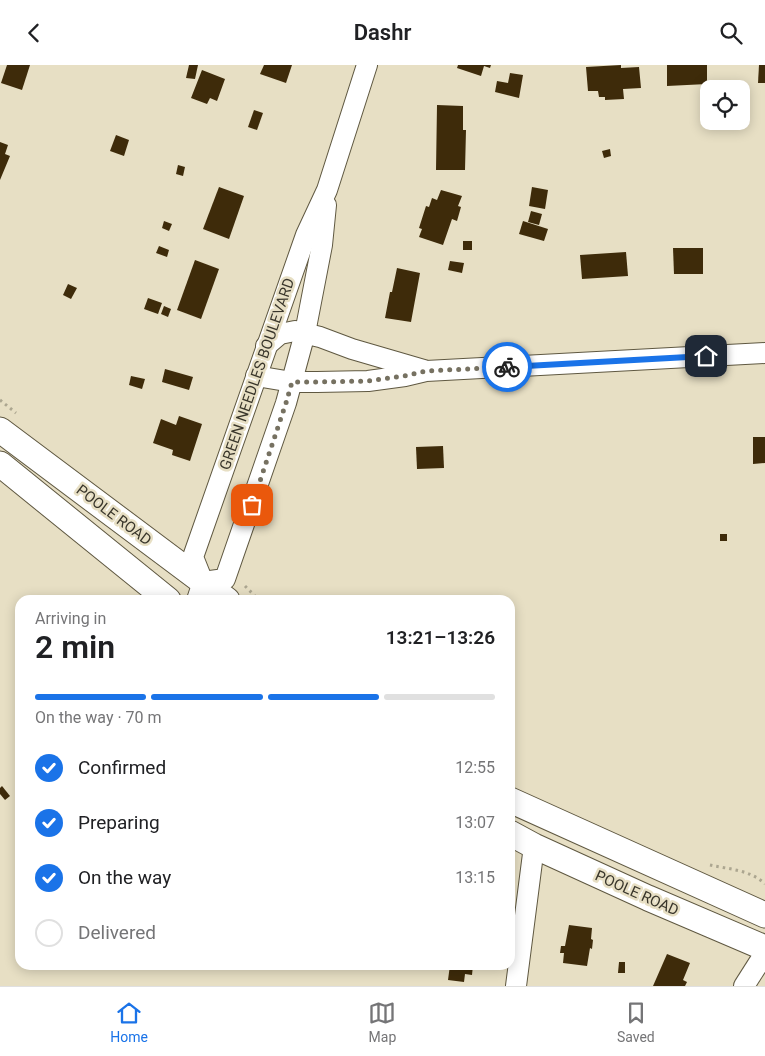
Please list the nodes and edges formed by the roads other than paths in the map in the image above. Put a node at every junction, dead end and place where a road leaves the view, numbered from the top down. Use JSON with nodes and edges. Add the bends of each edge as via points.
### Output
{"nodes":[{"id":1,"x":367,"y":65,"type":"edge"},
{"id":2,"x":328,"y":190,"type":"junction"},
{"id":3,"x":306,"y":333,"type":"junction"},
{"id":4,"x":266,"y":346,"type":"junction"},
{"id":5,"x":765,"y":353,"type":"edge"},
{"id":6,"x":426,"y":371,"type":"junction"},
{"id":7,"x":256,"y":377,"type":"junction"},
{"id":8,"x":292,"y":382,"type":"junction"},
{"id":9,"x":0,"y":430,"type":"edge"},
{"id":10,"x":0,"y":464,"type":"edge"},
{"id":11,"x":234,"y":590,"type":"edge"},
{"id":12,"x":200,"y":591,"type":"edge"},
{"id":13,"x":162,"y":595,"type":"edge"},
{"id":14,"x":515,"y":802,"type":"edge"},
{"id":15,"x":515,"y":836,"type":"edge"},
{"id":16,"x":534,"y":847,"type":"junction"},
{"id":17,"x":765,"y":915,"type":"edge"},
{"id":18,"x":765,"y":948,"type":"edge"},
{"id":19,"x":765,"y":953,"type":"edge"},
{"id":20,"x":516,"y":986,"type":"edge"},
{"id":21,"x":744,"y":986,"type":"edge"}],
"edges":[{"from":1,"to":2,"type":"street","name":"GREEN NEEDLES BOULEVARD"},
{"from":2,"to":3,"type":"street","name":"GREEN NEEDLES BOULEVARD"},
{"from":2,"to":4,"type":"street","name":"GREEN NEEDLES BOULEVARD","via":[[306,235]]},
{"from":3,"to":4,"type":"street","via":[[280,334]]},
{"from":3,"to":6,"type":"street"},
{"from":3,"to":8,"type":"street","name":"GREEN NEEDLES BOULEVARD"},
{"from":4,"to":7,"type":"street","name":"GREEN NEEDLES BOULEVARD"},
{"from":5,"to":6,"type":"street"},
{"from":6,"to":8,"type":"street","via":[[368,381]]},
{"from":7,"to":8,"type":"street"},
{"from":7,"to":12,"type":"street","name":"GREEN NEEDLES BOULEVARD","via":[[193,557]]},
{"from":8,"to":12,"type":"street","name":"GREEN NEEDLES BOULEVARD","via":[[226,579]]},
{"from":9,"to":12,"type":"main road","name":"POOLE ROAD"},
{"from":10,"to":13,"type":"main road","name":"POOLE ROAD"},
{"from":11,"to":12,"type":"main road","name":"POOLE ROAD"},
{"from":14,"to":17,"type":"main road"},
{"from":15,"to":16,"type":"main road","name":"POOLE ROAD"},
{"from":16,"to":18,"type":"main road","name":"POOLE ROAD"},
{"from":16,"to":20,"type":"street"},
{"from":19,"to":21,"type":"street"}]}
